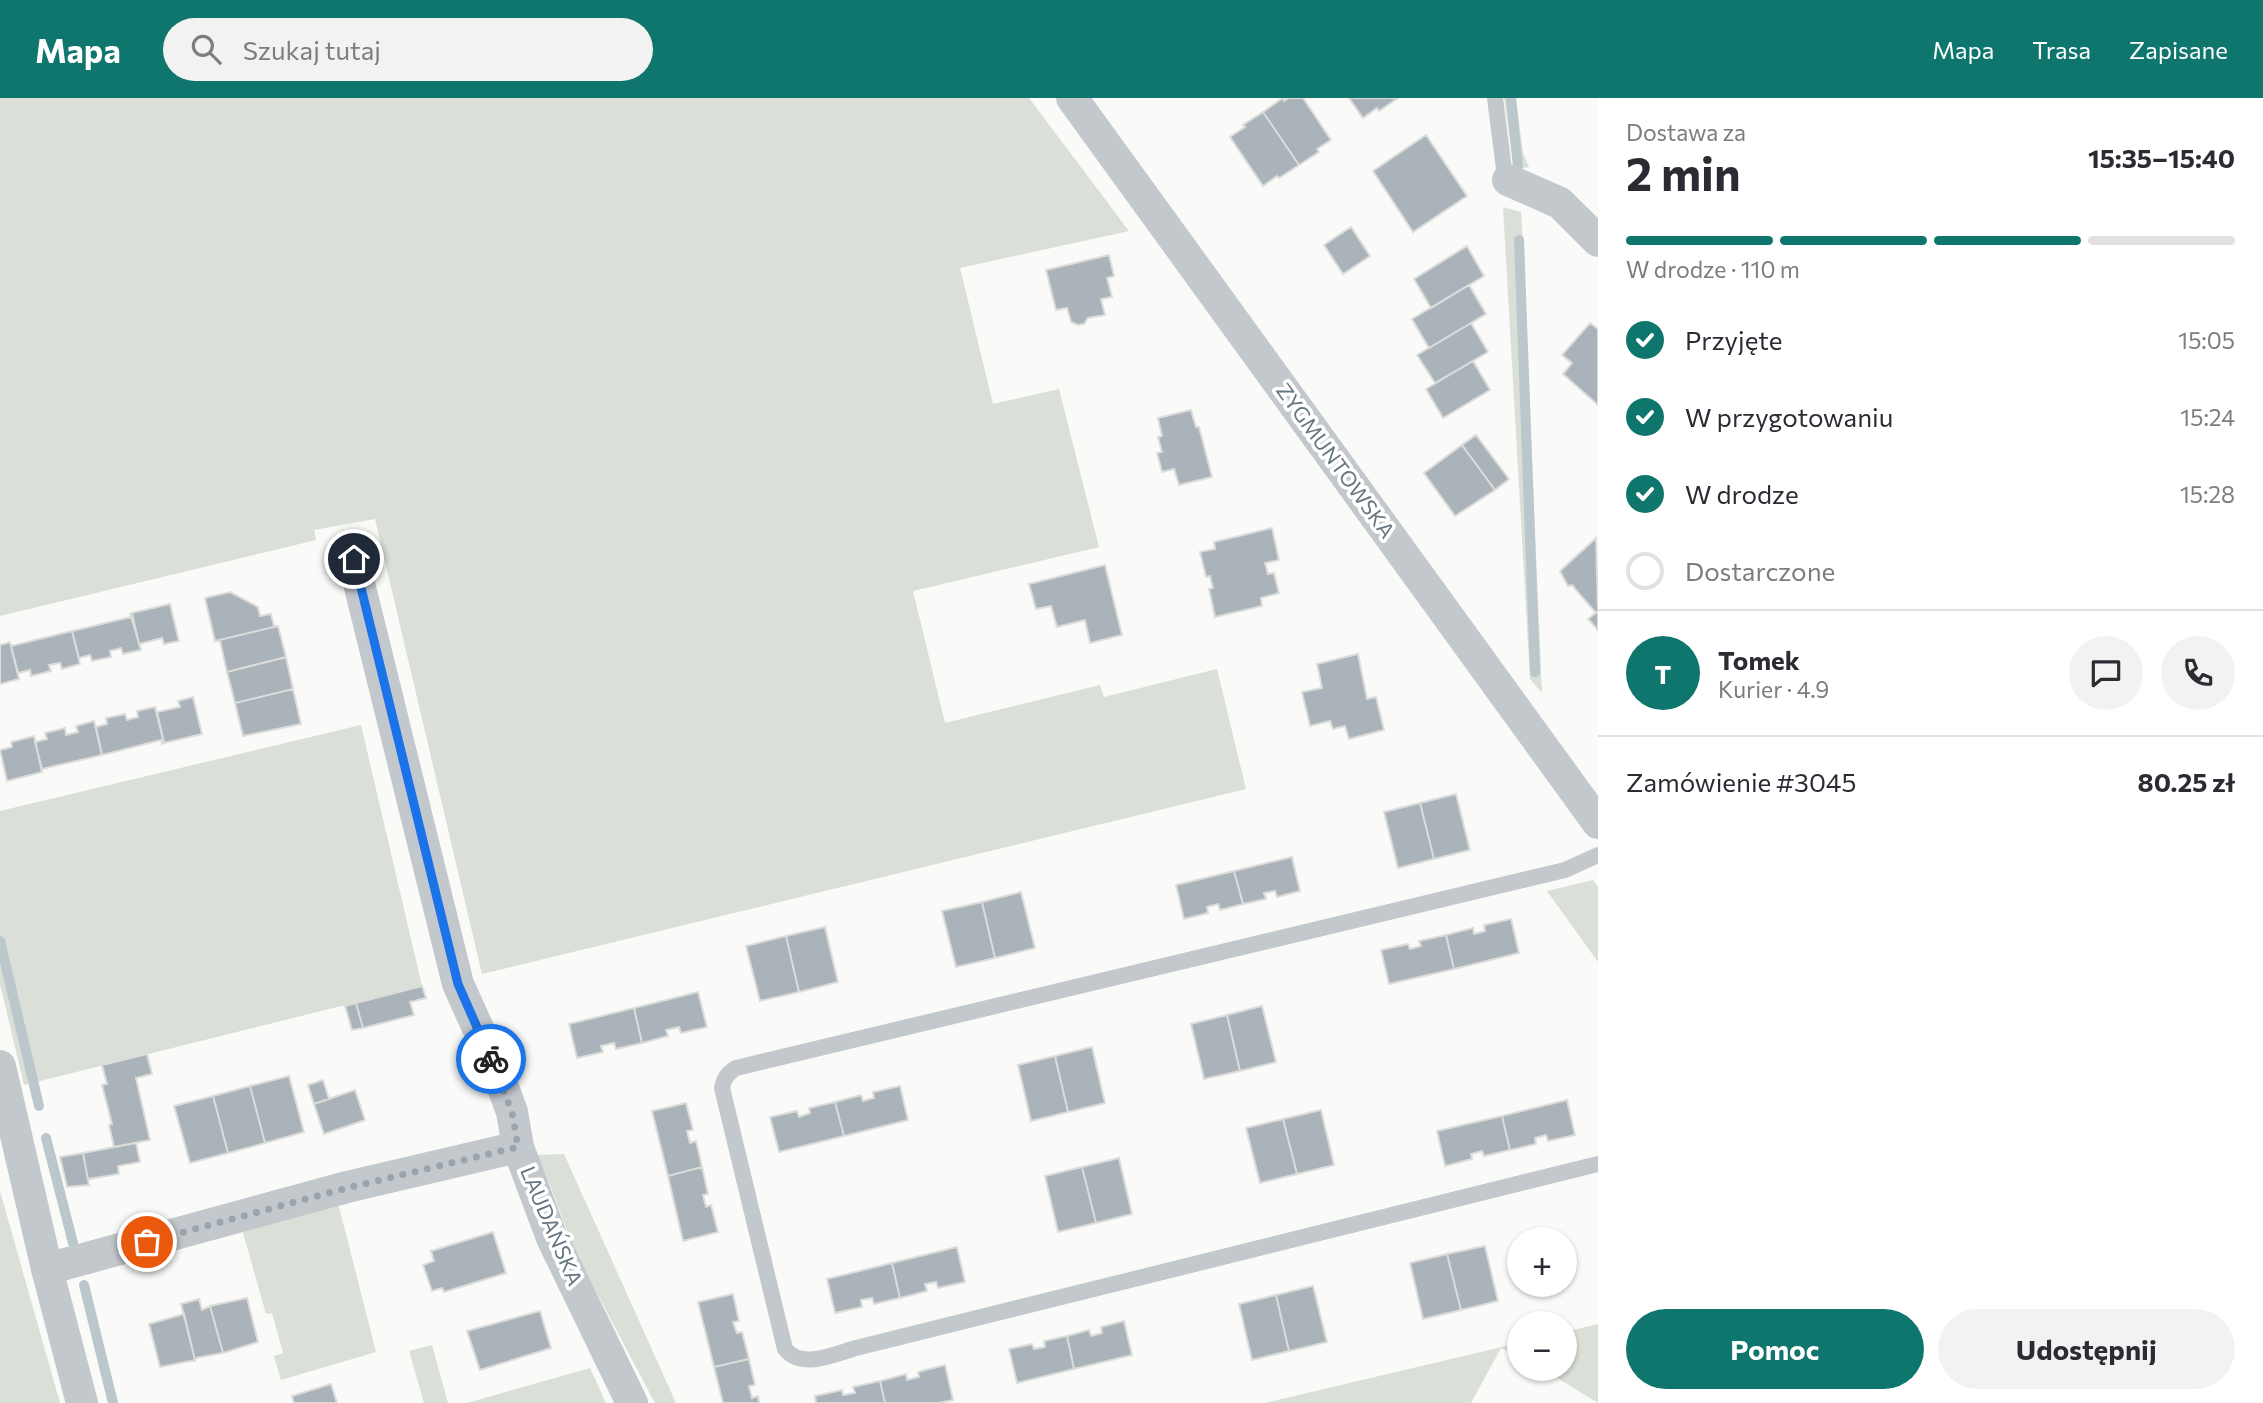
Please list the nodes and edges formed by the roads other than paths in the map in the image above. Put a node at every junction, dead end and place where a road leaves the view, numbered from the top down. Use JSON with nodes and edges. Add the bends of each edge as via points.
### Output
{"nodes":[{"id":1,"x":1072,"y":98,"type":"edge"},
{"id":2,"x":1495,"y":98,"type":"edge"},
{"id":3,"x":1508,"y":180,"type":"joint"},
{"id":4,"x":1598,"y":241,"type":"edge"},
{"id":5,"x":354,"y":559,"type":"dead end"},
{"id":6,"x":1598,"y":823,"type":"edge"},
{"id":7,"x":1598,"y":855,"type":"edge"},
{"id":8,"x":0,"y":1066,"type":"edge"},
{"id":9,"x":518,"y":1147,"type":"junction"},
{"id":10,"x":1598,"y":1164,"type":"edge"},
{"id":11,"x":47,"y":1269,"type":"junction"},
{"id":12,"x":82,"y":1403,"type":"edge"},
{"id":13,"x":632,"y":1403,"type":"edge"}],
"edges":[{"from":1,"to":6,"type":"street","name":"ZYGMUNTOWSKA"},
{"from":2,"to":3,"type":"lane"},
{"from":3,"to":4,"type":"street","via":[[1560,203]]},
{"from":5,"to":9,"type":"street","name":"LAUDAŃSKA","via":[[458,984],[512,1112]]},
{"from":7,"to":10,"type":"lane","via":[[1565,870],[747,1065],[728,1073],[722,1088],[785,1349],[800,1360]]},
{"from":8,"to":11,"type":"street"},
{"from":9,"to":11,"type":"street"},
{"from":9,"to":13,"type":"street","name":"LAUDAŃSKA","via":[[552,1238]]},
{"from":11,"to":12,"type":"street"}]}
